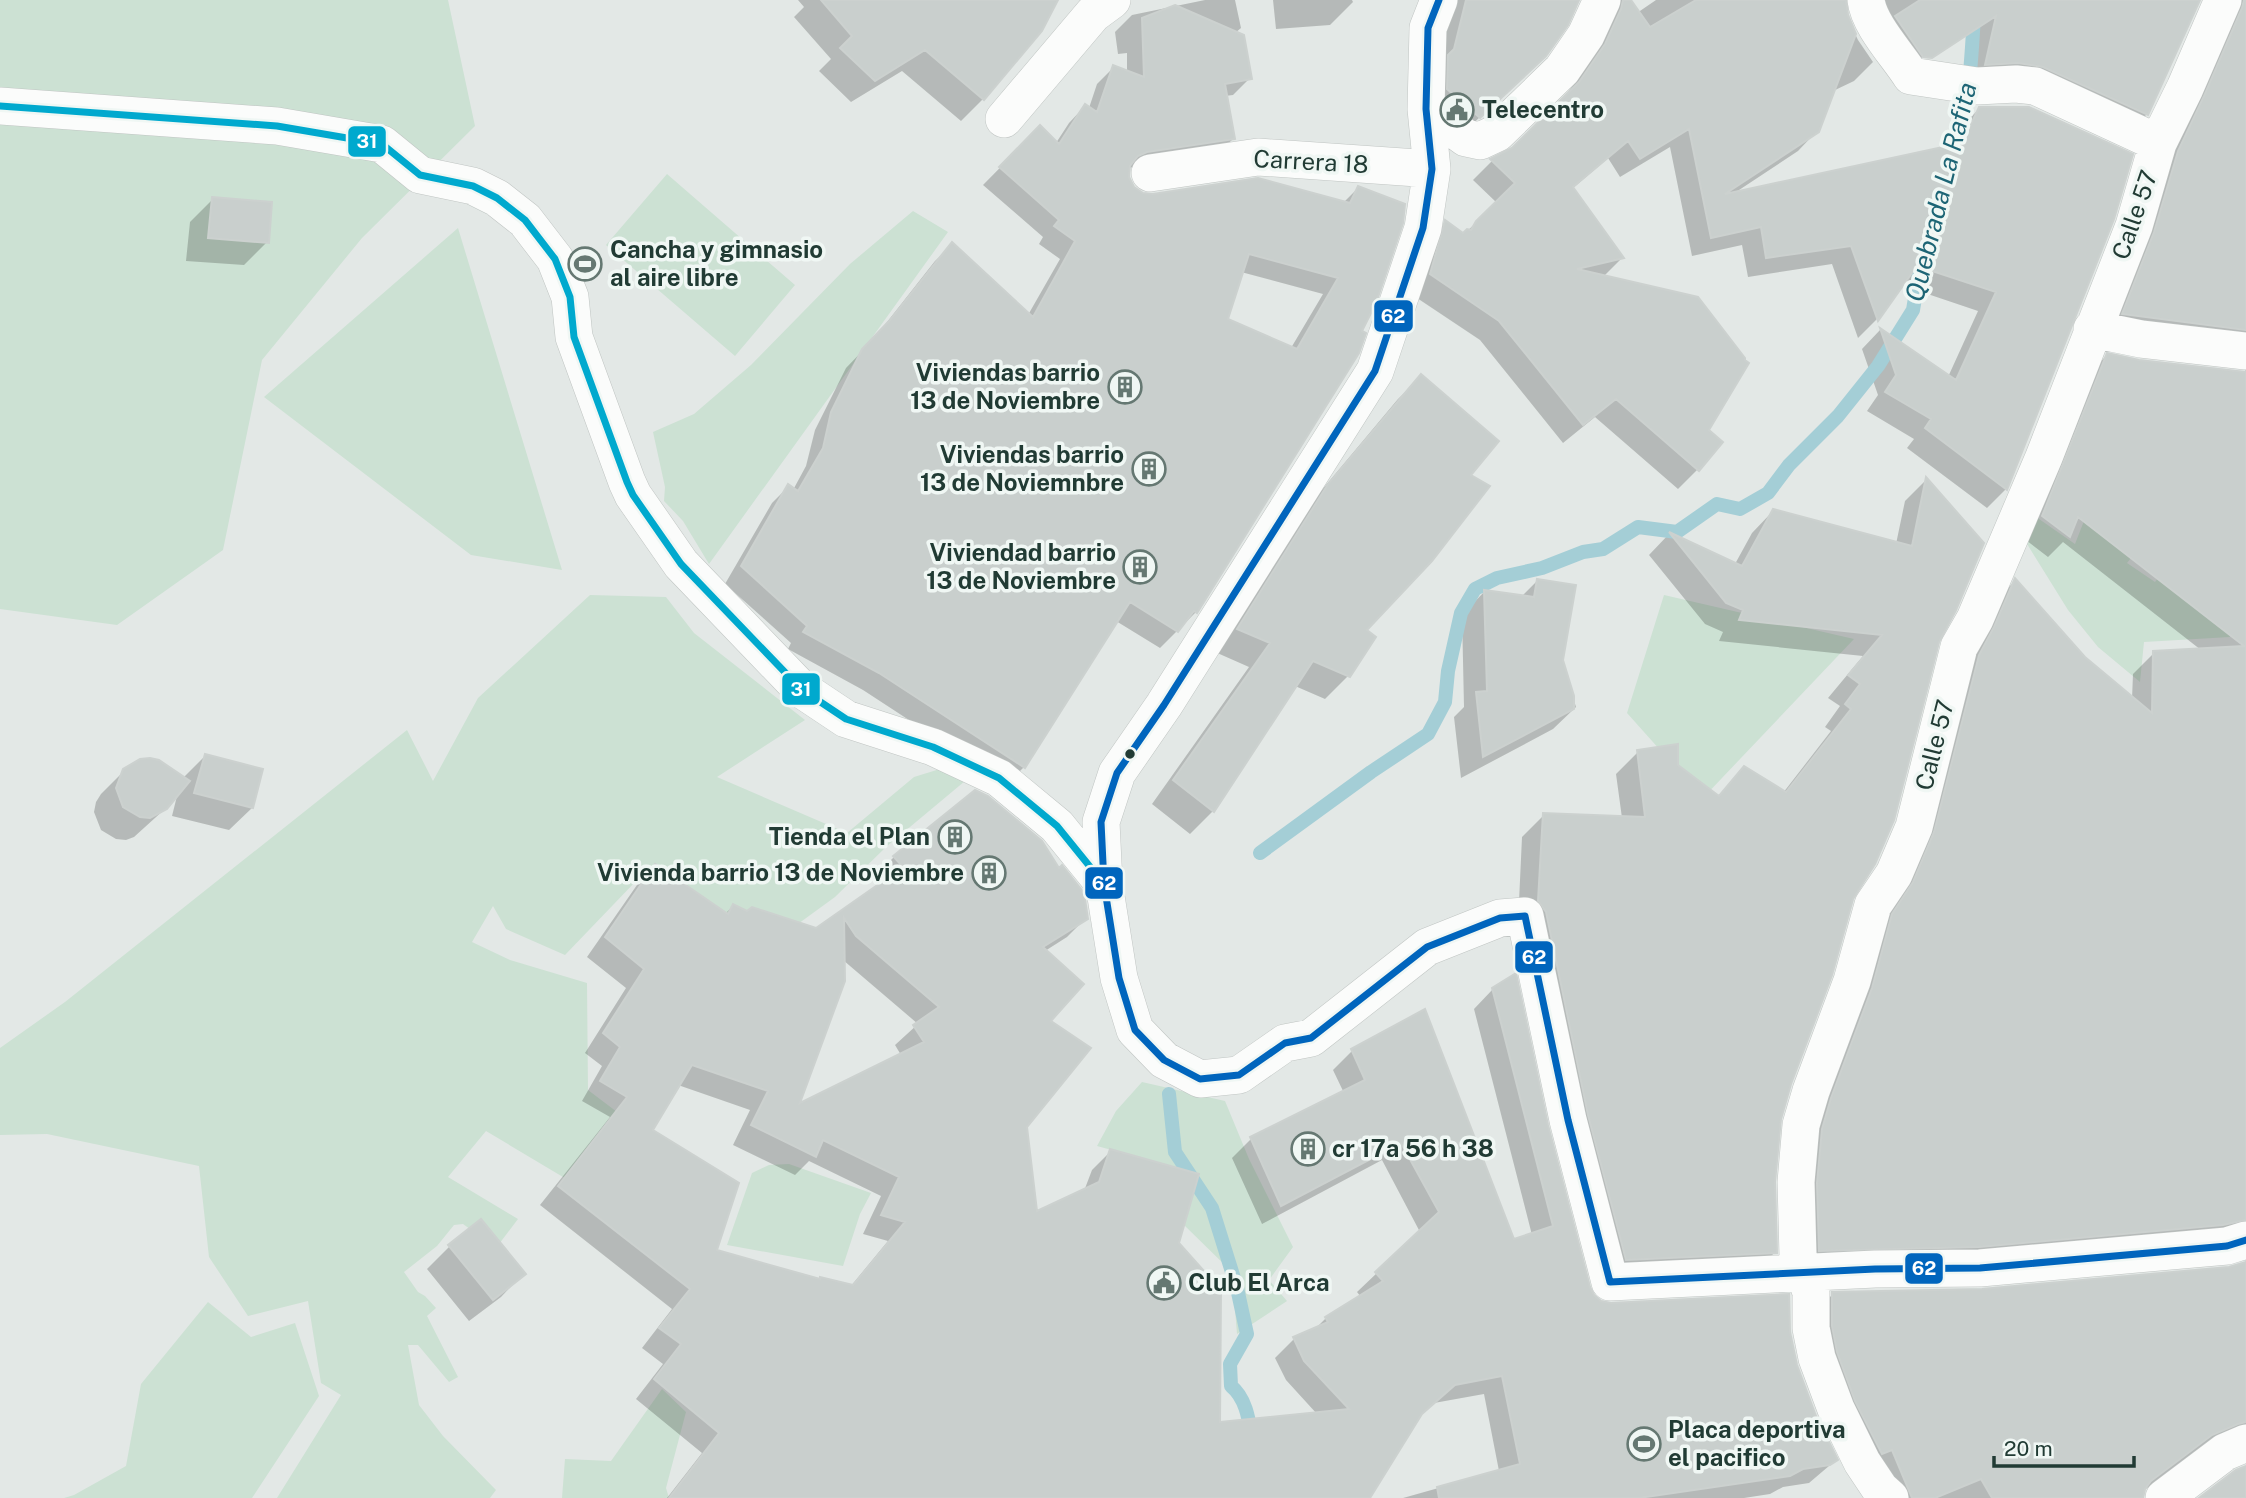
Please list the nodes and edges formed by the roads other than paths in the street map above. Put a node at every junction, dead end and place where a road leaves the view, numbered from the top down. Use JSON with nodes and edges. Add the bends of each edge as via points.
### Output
{"nodes":[{"id":1,"x":1112,"y":0,"type":"edge"},
{"id":2,"x":1439,"y":0,"type":"edge"},
{"id":3,"x":1602,"y":0,"type":"edge"},
{"id":4,"x":1866,"y":0,"type":"edge"},
{"id":5,"x":2224,"y":0,"type":"edge"},
{"id":6,"x":0,"y":106,"type":"edge"},
{"id":7,"x":1426,"y":109,"type":"junction"},
{"id":8,"x":1004,"y":120,"type":"dead end"},
{"id":9,"x":2158,"y":143,"type":"junction"},
{"id":10,"x":1432,"y":169,"type":"junction"},
{"id":11,"x":1150,"y":173,"type":"dead end"},
{"id":12,"x":2092,"y":329,"type":"junction"},
{"id":13,"x":2246,"y":351,"type":"edge"},
{"id":14,"x":1104,"y":884,"type":"junction"},
{"id":15,"x":2246,"y":1240,"type":"edge"},
{"id":16,"x":1804,"y":1272,"type":"junction"},
{"id":17,"x":2246,"y":1444,"type":"edge"},
{"id":18,"x":1890,"y":1498,"type":"edge"},
{"id":19,"x":2164,"y":1498,"type":"edge"}],
"edges":[{"from":1,"to":8,"type":"street","via":[[1093,14]]},
{"from":2,"to":7,"type":"street","via":[[1428,28]]},
{"from":3,"to":7,"type":"street","via":[[1586,35],[1562,69],[1497,133],[1480,141],[1466,138]]},
{"from":4,"to":9,"type":"street","via":[[1876,26],[1911,76],[1965,85],[2035,86]]},
{"from":5,"to":9,"type":"street","name":"Calle 57"},
{"from":6,"to":14,"type":"street","via":[[277,126],[382,144],[420,175],[473,186],[498,198],[526,220],[555,259],[570,298],[575,337],[627,482],[681,564],[802,689],[846,719],[933,747],[999,778],[1057,826]]},
{"from":7,"to":10,"type":"street"},
{"from":9,"to":12,"type":"street","name":"Calle 57","via":[[2134,226]]},
{"from":10,"to":11,"type":"street","name":"Carrera 18","via":[[1258,157]]},
{"from":10,"to":14,"type":"street","via":[[1423,228],[1376,371],[1117,773],[1101,822]]},
{"from":12,"to":13,"type":"street"},
{"from":12,"to":16,"type":"street","name":"Calle 57","via":[[2039,470],[1959,647],[1914,827],[1894,874],[1873,905],[1852,981],[1811,1091],[1801,1125],[1796,1182],[1798,1256]]},
{"from":14,"to":16,"type":"street","via":[[1119,978],[1135,1030],[1164,1060],[1200,1079],[1239,1075],[1285,1043],[1311,1038],[1427,947],[1500,918],[1525,916],[1568,1119],[1610,1282]]},
{"from":15,"to":16,"type":"street","via":[[1980,1268]]},
{"from":16,"to":18,"type":"street","name":"Calle 57","via":[[1811,1292],[1817,1358],[1836,1409],[1862,1462]]},
{"from":17,"to":19,"type":"street","via":[[2225,1452]]}]}
